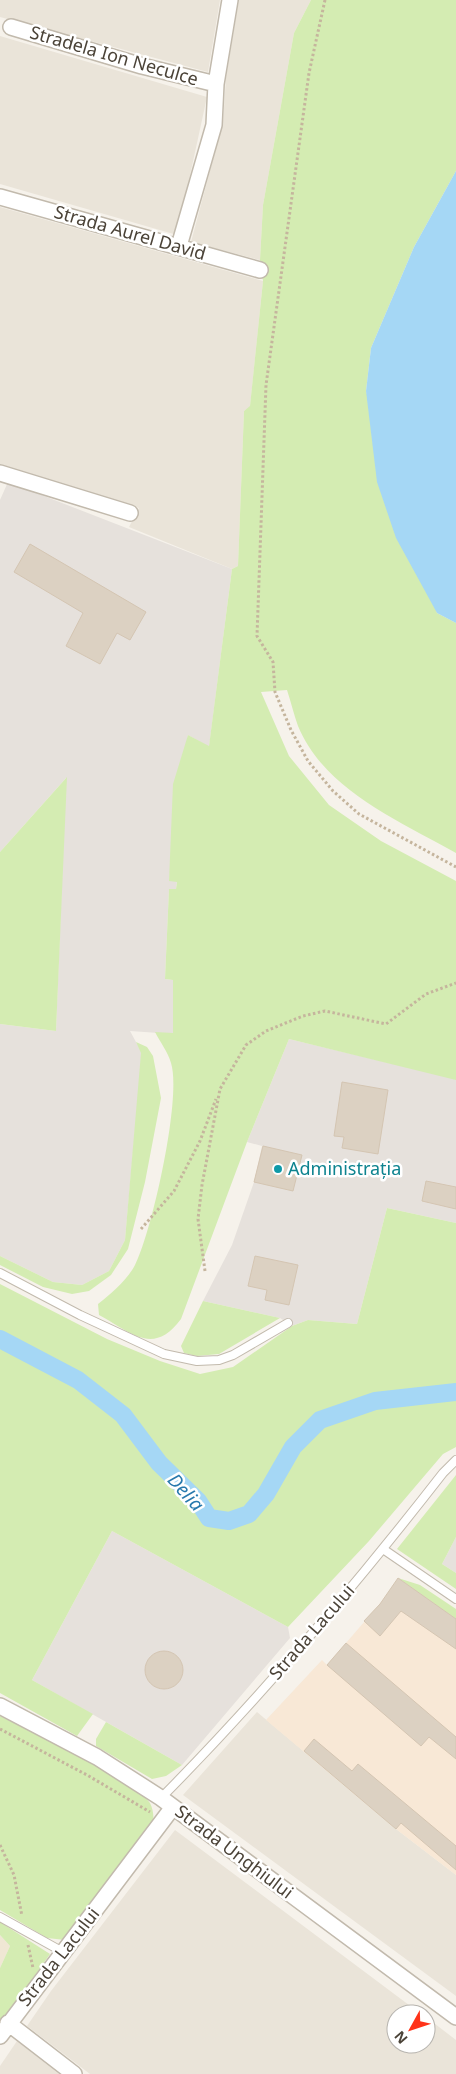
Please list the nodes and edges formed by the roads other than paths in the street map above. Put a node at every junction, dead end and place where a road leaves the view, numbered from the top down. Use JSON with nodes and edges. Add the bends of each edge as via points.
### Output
{"nodes":[{"id":1,"x":230,"y":0,"type":"edge"},
{"id":2,"x":11,"y":27,"type":"dead end"},
{"id":3,"x":216,"y":84,"type":"junction"},
{"id":4,"x":0,"y":196,"type":"edge"},
{"id":5,"x":179,"y":246,"type":"junction"},
{"id":6,"x":260,"y":270,"type":"dead end"},
{"id":7,"x":0,"y":472,"type":"edge"},
{"id":8,"x":130,"y":513,"type":"dead end"},
{"id":9,"x":0,"y":1273,"type":"edge"},
{"id":10,"x":288,"y":1323,"type":"dead end"},
{"id":11,"x":456,"y":1460,"type":"edge"},
{"id":12,"x":383,"y":1549,"type":"junction"},
{"id":13,"x":456,"y":1599,"type":"edge"},
{"id":14,"x":0,"y":1706,"type":"edge"},
{"id":15,"x":167,"y":1803,"type":"junction"},
{"id":16,"x":0,"y":1916,"type":"edge"},
{"id":17,"x":63,"y":1952,"type":"junction"},
{"id":18,"x":456,"y":2017,"type":"edge"},
{"id":19,"x":4,"y":2029,"type":"edge"},
{"id":20,"x":74,"y":2074,"type":"edge"}],
"edges":[{"from":1,"to":3,"type":"street"},
{"from":2,"to":3,"type":"street","name":"Stradela Ion Neculce"},
{"from":3,"to":5,"type":"street","via":[[214,125]]},
{"from":4,"to":5,"type":"street","name":"Strada Aurel David"},
{"from":5,"to":6,"type":"street","name":"Strada Aurel David"},
{"from":7,"to":8,"type":"street"},
{"from":9,"to":10,"type":"lane","via":[[164,1354],[197,1361],[219,1360],[233,1355]]},
{"from":11,"to":12,"type":"lane","name":"Strada Lacului"},
{"from":12,"to":13,"type":"lane"},
{"from":12,"to":15,"type":"lane","name":"Strada Lacului","via":[[207,1752]]},
{"from":14,"to":15,"type":"street","name":"Strada Unghiului","via":[[97,1757]]},
{"from":15,"to":17,"type":"street","name":"Strada Lacului","via":[[164,1820]]},
{"from":15,"to":18,"type":"street","name":"Strada Unghiului"},
{"from":16,"to":17,"type":"lane"},
{"from":17,"to":19,"type":"street","name":"Strada Lacului"},
{"from":19,"to":20,"type":"street"}]}
